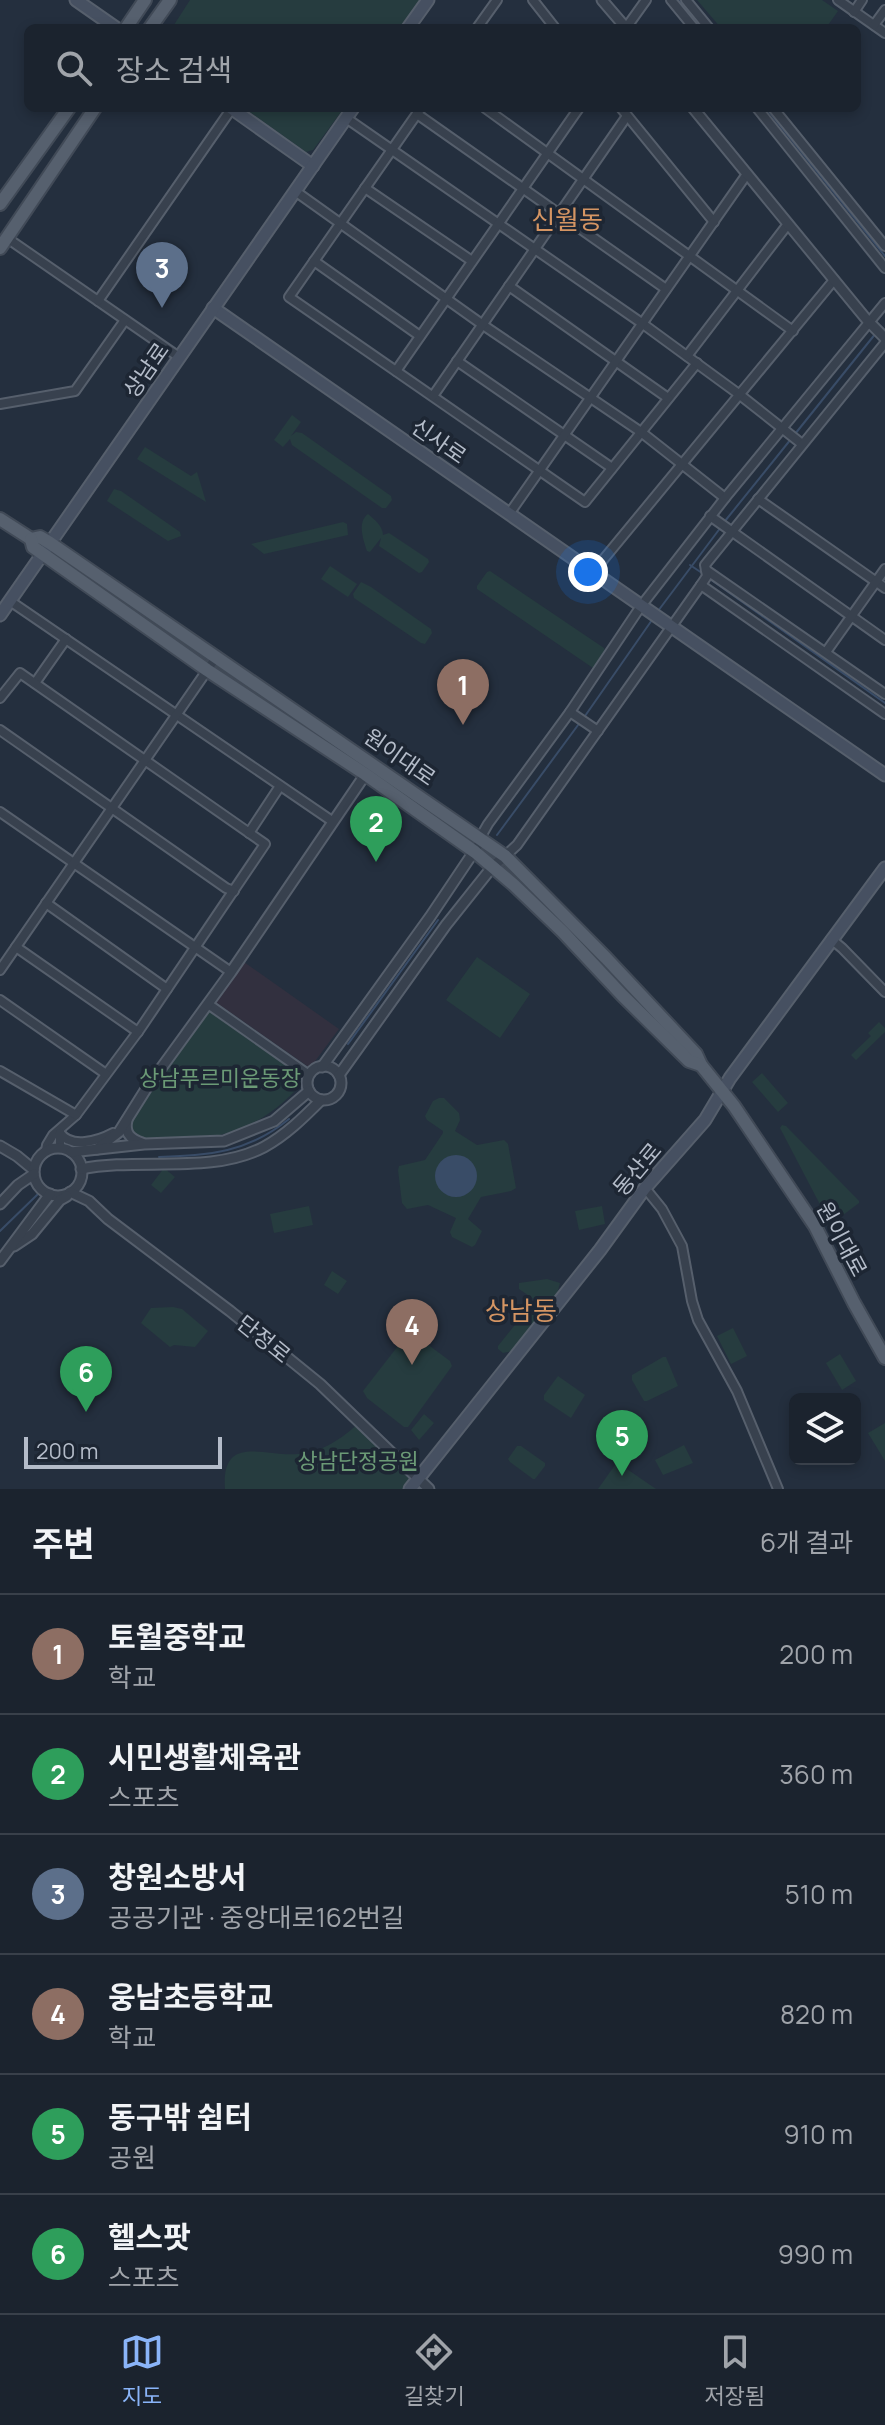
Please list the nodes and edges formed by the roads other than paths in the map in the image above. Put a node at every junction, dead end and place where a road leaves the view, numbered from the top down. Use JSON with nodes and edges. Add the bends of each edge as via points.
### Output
{"nodes":[{"id":1,"x":76,"y":0,"type":"edge"},
{"id":2,"x":145,"y":0,"type":"edge"},
{"id":3,"x":170,"y":0,"type":"edge"},
{"id":4,"x":428,"y":0,"type":"edge"},
{"id":5,"x":497,"y":0,"type":"edge"},
{"id":6,"x":533,"y":0,"type":"edge"},
{"id":7,"x":602,"y":0,"type":"edge"},
{"id":8,"x":646,"y":0,"type":"edge"},
{"id":9,"x":671,"y":0,"type":"edge"},
{"id":10,"x":686,"y":0,"type":"edge"},
{"id":11,"x":838,"y":0,"type":"edge"},
{"id":12,"x":862,"y":0,"type":"edge"},
{"id":13,"x":885,"y":10,"type":"edge"},
{"id":14,"x":854,"y":12,"type":"junction"},
{"id":15,"x":110,"y":24,"type":"edge"},
{"id":16,"x":129,"y":24,"type":"edge"},
{"id":17,"x":153,"y":24,"type":"edge"},
{"id":18,"x":411,"y":24,"type":"edge"},
{"id":19,"x":483,"y":24,"type":"edge"},
{"id":20,"x":552,"y":24,"type":"edge"},
{"id":21,"x":623,"y":24,"type":"edge"},
{"id":22,"x":629,"y":24,"type":"edge"},
{"id":23,"x":691,"y":24,"type":"edge"},
{"id":24,"x":706,"y":24,"type":"edge"},
{"id":25,"x":874,"y":25,"type":"junction"},
{"id":26,"x":885,"y":33,"type":"edge"},
{"id":27,"x":66,"y":112,"type":"edge"},
{"id":28,"x":92,"y":112,"type":"edge"},
{"id":29,"x":228,"y":112,"type":"edge"},
{"id":30,"x":237,"y":112,"type":"edge"},
{"id":31,"x":418,"y":112,"type":"edge"},
{"id":32,"x":420,"y":112,"type":"edge"},
{"id":33,"x":491,"y":112,"type":"edge"},
{"id":34,"x":576,"y":112,"type":"edge"},
{"id":35,"x":624,"y":112,"type":"edge"},
{"id":36,"x":696,"y":112,"type":"edge"},
{"id":37,"x":760,"y":112,"type":"edge"},
{"id":38,"x":776,"y":112,"type":"edge"},
{"id":39,"x":349,"y":113,"type":"edge"},
{"id":40,"x":392,"y":149,"type":"junction"},
{"id":41,"x":548,"y":152,"type":"junction"},
{"id":42,"x":313,"y":166,"type":"junction"},
{"id":43,"x":747,"y":174,"type":"junction"},
{"id":44,"x":583,"y":179,"type":"junction"},
{"id":45,"x":365,"y":188,"type":"junction"},
{"id":46,"x":523,"y":190,"type":"junction"},
{"id":47,"x":295,"y":191,"type":"junction"},
{"id":48,"x":0,"y":204,"type":"edge"},
{"id":49,"x":559,"y":214,"type":"junction"},
{"id":50,"x":714,"y":222,"type":"junction"},
{"id":51,"x":340,"y":223,"type":"junction"},
{"id":52,"x":788,"y":224,"type":"junction"},
{"id":53,"x":498,"y":225,"type":"junction"},
{"id":54,"x":4,"y":243,"type":"edge"},
{"id":55,"x":885,"y":246,"type":"edge"},
{"id":56,"x":535,"y":250,"type":"junction"},
{"id":57,"x":690,"y":256,"type":"junction"},
{"id":58,"x":314,"y":261,"type":"junction"},
{"id":59,"x":472,"y":261,"type":"junction"},
{"id":60,"x":885,"y":268,"type":"edge"},
{"id":61,"x":834,"y":280,"type":"junction"},
{"id":62,"x":509,"y":286,"type":"junction"},
{"id":63,"x":666,"y":289,"type":"junction"},
{"id":64,"x":737,"y":290,"type":"junction"},
{"id":65,"x":447,"y":299,"type":"junction"},
{"id":66,"x":98,"y":301,"type":"junction"},
{"id":67,"x":885,"y":303,"type":"edge"},
{"id":68,"x":213,"y":308,"type":"junction"},
{"id":69,"x":125,"y":320,"type":"junction"},
{"id":70,"x":643,"y":324,"type":"junction"},
{"id":71,"x":871,"y":324,"type":"junction"},
{"id":72,"x":483,"y":325,"type":"junction"},
{"id":73,"x":793,"y":331,"type":"junction"},
{"id":74,"x":420,"y":336,"type":"junction"},
{"id":75,"x":885,"y":340,"type":"edge"},
{"id":76,"x":687,"y":356,"type":"junction"},
{"id":77,"x":179,"y":357,"type":"junction"},
{"id":78,"x":457,"y":361,"type":"junction"},
{"id":79,"x":616,"y":362,"type":"junction"},
{"id":80,"x":697,"y":363,"type":"junction"},
{"id":81,"x":396,"y":371,"type":"junction"},
{"id":82,"x":740,"y":395,"type":"junction"},
{"id":83,"x":433,"y":396,"type":"junction"},
{"id":84,"x":591,"y":397,"type":"junction"},
{"id":85,"x":668,"y":398,"type":"junction"},
{"id":86,"x":0,"y":404,"type":"edge"},
{"id":87,"x":784,"y":429,"type":"junction"},
{"id":88,"x":641,"y":432,"type":"junction"},
{"id":89,"x":564,"y":435,"type":"junction"},
{"id":90,"x":801,"y":444,"type":"junction"},
{"id":91,"x":683,"y":464,"type":"junction"},
{"id":92,"x":612,"y":468,"type":"junction"},
{"id":93,"x":540,"y":471,"type":"junction"},
{"id":94,"x":725,"y":498,"type":"junction"},
{"id":95,"x":758,"y":499,"type":"junction"},
{"id":96,"x":509,"y":514,"type":"junction"},
{"id":97,"x":712,"y":517,"type":"junction"},
{"id":98,"x":0,"y":519,"type":"edge"},
{"id":99,"x":730,"y":531,"type":"junction"},
{"id":100,"x":46,"y":548,"type":"junction"},
{"id":101,"x":885,"y":569,"type":"edge"},
{"id":102,"x":593,"y":572,"type":"junction"},
{"id":103,"x":704,"y":579,"type":"junction"},
{"id":104,"x":876,"y":581,"type":"junction"},
{"id":105,"x":885,"y":588,"type":"edge"},
{"id":106,"x":10,"y":601,"type":"junction"},
{"id":107,"x":641,"y":606,"type":"junction"},
{"id":108,"x":0,"y":615,"type":"edge"},
{"id":109,"x":851,"y":616,"type":"junction"},
{"id":110,"x":775,"y":619,"type":"junction"},
{"id":111,"x":668,"y":624,"type":"junction"},
{"id":112,"x":767,"y":630,"type":"junction"},
{"id":113,"x":66,"y":639,"type":"junction"},
{"id":114,"x":885,"y":640,"type":"edge"},
{"id":115,"x":826,"y":652,"type":"junction"},
{"id":116,"x":217,"y":656,"type":"junction"},
{"id":117,"x":207,"y":670,"type":"junction"},
{"id":118,"x":35,"y":683,"type":"junction"},
{"id":119,"x":868,"y":684,"type":"junction"},
{"id":120,"x":885,"y":694,"type":"edge"},
{"id":121,"x":860,"y":695,"type":"junction"},
{"id":122,"x":0,"y":698,"type":"edge"},
{"id":123,"x":570,"y":712,"type":"junction"},
{"id":124,"x":176,"y":714,"type":"junction"},
{"id":125,"x":885,"y":714,"type":"edge"},
{"id":126,"x":0,"y":730,"type":"edge"},
{"id":127,"x":598,"y":731,"type":"junction"},
{"id":128,"x":144,"y":760,"type":"junction"},
{"id":129,"x":373,"y":763,"type":"junction"},
{"id":130,"x":365,"y":774,"type":"junction"},
{"id":131,"x":885,"y":775,"type":"edge"},
{"id":132,"x":280,"y":786,"type":"junction"},
{"id":133,"x":111,"y":809,"type":"junction"},
{"id":134,"x":0,"y":812,"type":"edge"},
{"id":135,"x":332,"y":821,"type":"junction"},
{"id":136,"x":249,"y":833,"type":"junction"},
{"id":137,"x":480,"y":838,"type":"junction"},
{"id":138,"x":475,"y":852,"type":"junction"},
{"id":139,"x":505,"y":856,"type":"junction"},
{"id":140,"x":74,"y":863,"type":"junction"},
{"id":141,"x":493,"y":866,"type":"junction"},
{"id":142,"x":885,"y":868,"type":"edge"},
{"id":143,"x":234,"y":891,"type":"junction"},
{"id":144,"x":46,"y":903,"type":"junction"},
{"id":145,"x":430,"y":917,"type":"junction"},
{"id":146,"x":443,"y":929,"type":"junction"},
{"id":147,"x":831,"y":939,"type":"junction"},
{"id":148,"x":16,"y":947,"type":"junction"},
{"id":149,"x":194,"y":948,"type":"junction"},
{"id":150,"x":0,"y":970,"type":"edge"},
{"id":151,"x":231,"y":972,"type":"junction"},
{"id":152,"x":167,"y":989,"type":"junction"},
{"id":153,"x":885,"y":992,"type":"edge"},
{"id":154,"x":0,"y":1000,"type":"edge"},
{"id":155,"x":208,"y":1004,"type":"junction"},
{"id":156,"x":138,"y":1032,"type":"junction"},
{"id":157,"x":343,"y":1036,"type":"junction"},
{"id":158,"x":360,"y":1045,"type":"junction"},
{"id":159,"x":701,"y":1065,"type":"junction"},
{"id":160,"x":322,"y":1067,"type":"junction"},
{"id":161,"x":0,"y":1071,"type":"edge"},
{"id":162,"x":106,"y":1074,"type":"junction"},
{"id":163,"x":309,"y":1075,"type":"junction"},
{"id":164,"x":339,"y":1075,"type":"junction"},
{"id":165,"x":309,"y":1091,"type":"junction"},
{"id":166,"x":722,"y":1091,"type":"junction"},
{"id":167,"x":321,"y":1100,"type":"junction"},
{"id":168,"x":285,"y":1113,"type":"junction"},
{"id":169,"x":76,"y":1115,"type":"junction"},
{"id":170,"x":125,"y":1122,"type":"junction"},
{"id":171,"x":295,"y":1125,"type":"junction"},
{"id":172,"x":61,"y":1131,"type":"junction"},
{"id":173,"x":144,"y":1144,"type":"junction"},
{"id":174,"x":160,"y":1144,"type":"junction"},
{"id":175,"x":0,"y":1146,"type":"edge"},
{"id":176,"x":60,"y":1148,"type":"junction"},
{"id":177,"x":97,"y":1149,"type":"junction"},
{"id":178,"x":71,"y":1152,"type":"junction"},
{"id":179,"x":42,"y":1154,"type":"junction"},
{"id":180,"x":20,"y":1158,"type":"junction"},
{"id":181,"x":163,"y":1164,"type":"junction"},
{"id":182,"x":108,"y":1165,"type":"junction"},
{"id":183,"x":81,"y":1169,"type":"junction"},
{"id":184,"x":34,"y":1172,"type":"junction"},
{"id":185,"x":18,"y":1185,"type":"junction"},
{"id":186,"x":645,"y":1188,"type":"junction"},
{"id":187,"x":85,"y":1191,"type":"junction"},
{"id":188,"x":71,"y":1193,"type":"junction"},
{"id":189,"x":50,"y":1194,"type":"junction"},
{"id":190,"x":0,"y":1204,"type":"edge"},
{"id":191,"x":12,"y":1248,"type":"junction"},
{"id":192,"x":0,"y":1261,"type":"edge"},
{"id":193,"x":885,"y":1358,"type":"edge"},
{"id":194,"x":418,"y":1479,"type":"junction"},
{"id":195,"x":410,"y":1489,"type":"edge"},
{"id":196,"x":429,"y":1489,"type":"edge"},
{"id":197,"x":778,"y":1489,"type":"edge"}],
"edges":[{"from":1,"to":15,"type":"main road"},
{"from":2,"to":16,"type":"main road"},
{"from":3,"to":17,"type":"main road"},
{"from":4,"to":18,"type":"main road"},
{"from":5,"to":19,"type":"street"},
{"from":6,"to":20,"type":"street"},
{"from":7,"to":21,"type":"street"},
{"from":8,"to":22,"type":"street"},
{"from":9,"to":23,"type":"street"},
{"from":10,"to":24,"type":"street"},
{"from":11,"to":14,"type":"street"},
{"from":12,"to":14,"type":"street"},
{"from":13,"to":25,"type":"street"},
{"from":14,"to":25,"type":"street"},
{"from":25,"to":26,"type":"street"},
{"from":27,"to":48,"type":"main road"},
{"from":28,"to":54,"type":"main road"},
{"from":29,"to":66,"type":"street"},
{"from":30,"to":42,"type":"main road"},
{"from":31,"to":40,"type":"street"},
{"from":32,"to":46,"type":"street"},
{"from":33,"to":41,"type":"street"},
{"from":34,"to":41,"type":"street"},
{"from":35,"to":44,"type":"street"},
{"from":35,"to":50,"type":"street"},
{"from":36,"to":43,"type":"street"},
{"from":37,"to":60,"type":"street"},
{"from":38,"to":55,"type":"street"},
{"from":39,"to":40,"type":"street"},
{"from":39,"to":42,"type":"main road","name":"상남로"},
{"from":40,"to":45,"type":"street"},
{"from":40,"to":53,"type":"street"},
{"from":41,"to":44,"type":"street"},
{"from":41,"to":46,"type":"street"},
{"from":42,"to":47,"type":"main road","name":"상남로"},
{"from":43,"to":50,"type":"street"},
{"from":43,"to":52,"type":"street"},
{"from":44,"to":49,"type":"street"},
{"from":44,"to":57,"type":"street"},
{"from":45,"to":51,"type":"street"},
{"from":45,"to":59,"type":"street"},
{"from":46,"to":49,"type":"street"},
{"from":46,"to":53,"type":"street"},
{"from":47,"to":51,"type":"street"},
{"from":47,"to":68,"type":"main road","name":"상남로"},
{"from":49,"to":56,"type":"street"},
{"from":49,"to":63,"type":"street"},
{"from":50,"to":57,"type":"street"},
{"from":51,"to":58,"type":"street"},
{"from":51,"to":65,"type":"street"},
{"from":52,"to":61,"type":"street"},
{"from":52,"to":64,"type":"street"},
{"from":53,"to":56,"type":"street"},
{"from":53,"to":59,"type":"street"},
{"from":54,"to":66,"type":"street"},
{"from":56,"to":62,"type":"street"},
{"from":56,"to":70,"type":"street"},
{"from":57,"to":63,"type":"street"},
{"from":57,"to":64,"type":"street"},
{"from":58,"to":74,"type":"street"},
{"from":58,"to":81,"type":"street","via":[[289,297]]},
{"from":59,"to":65,"type":"street"},
{"from":61,"to":71,"type":"street"},
{"from":61,"to":73,"type":"street"},
{"from":62,"to":72,"type":"street"},
{"from":62,"to":79,"type":"street"},
{"from":63,"to":70,"type":"street"},
{"from":64,"to":73,"type":"street"},
{"from":64,"to":76,"type":"street"},
{"from":65,"to":72,"type":"street"},
{"from":65,"to":74,"type":"street"},
{"from":66,"to":69,"type":"street"},
{"from":67,"to":71,"type":"street"},
{"from":68,"to":77,"type":"main road","name":"상남로"},
{"from":68,"to":96,"type":"main road","name":"신사로"},
{"from":69,"to":77,"type":"street"},
{"from":69,"to":86,"type":"street","via":[[75,391]]},
{"from":70,"to":76,"type":"street"},
{"from":70,"to":79,"type":"street"},
{"from":71,"to":75,"type":"street"},
{"from":71,"to":87,"type":"street"},
{"from":72,"to":78,"type":"street"},
{"from":72,"to":84,"type":"street"},
{"from":73,"to":82,"type":"street"},
{"from":74,"to":81,"type":"street"},
{"from":75,"to":90,"type":"street"},
{"from":76,"to":80,"type":"street"},
{"from":77,"to":100,"type":"main road","name":"상남로"},
{"from":78,"to":83,"type":"street"},
{"from":78,"to":89,"type":"street"},
{"from":79,"to":84,"type":"street"},
{"from":79,"to":85,"type":"street"},
{"from":80,"to":82,"type":"street"},
{"from":80,"to":85,"type":"street"},
{"from":81,"to":83,"type":"street"},
{"from":82,"to":87,"type":"street"},
{"from":82,"to":91,"type":"street"},
{"from":83,"to":93,"type":"street"},
{"from":84,"to":88,"type":"street"},
{"from":84,"to":89,"type":"street"},
{"from":85,"to":88,"type":"street"},
{"from":87,"to":90,"type":"street"},
{"from":87,"to":94,"type":"street"},
{"from":88,"to":91,"type":"street"},
{"from":88,"to":92,"type":"street"},
{"from":89,"to":92,"type":"street"},
{"from":89,"to":93,"type":"street"},
{"from":90,"to":95,"type":"street"},
{"from":91,"to":94,"type":"street"},
{"from":91,"to":102,"type":"street"},
{"from":92,"to":93,"type":"street","via":[[585,502]]},
{"from":93,"to":96,"type":"street"},
{"from":94,"to":97,"type":"street"},
{"from":95,"to":99,"type":"street"},
{"from":95,"to":104,"type":"street"},
{"from":96,"to":102,"type":"main road","name":"신사로"},
{"from":97,"to":99,"type":"street"},
{"from":97,"to":107,"type":"street"},
{"from":98,"to":100,"type":"main road","name":"원이대로","via":[[31,539],[40,537]]},
{"from":99,"to":103,"type":"street","via":[[705,565]]},
{"from":99,"to":109,"type":"street"},
{"from":100,"to":106,"type":"main road","name":"상남로"},
{"from":100,"to":116,"type":"main road","name":"원이대로"},
{"from":100,"to":117,"type":"main road","name":"원이대로"},
{"from":101,"to":104,"type":"street"},
{"from":102,"to":107,"type":"main road","name":"신사로"},
{"from":103,"to":110,"type":"street"},
{"from":103,"to":111,"type":"street"},
{"from":103,"to":112,"type":"street"},
{"from":104,"to":105,"type":"street"},
{"from":104,"to":109,"type":"street"},
{"from":106,"to":108,"type":"main road","name":"상남로"},
{"from":106,"to":113,"type":"street"},
{"from":107,"to":111,"type":"main road","name":"신사로"},
{"from":107,"to":123,"type":"street"},
{"from":109,"to":114,"type":"street"},
{"from":109,"to":115,"type":"street"},
{"from":110,"to":112,"type":"street"},
{"from":110,"to":115,"type":"street"},
{"from":111,"to":127,"type":"street"},
{"from":111,"to":131,"type":"main road"},
{"from":112,"to":121,"type":"street"},
{"from":113,"to":118,"type":"street"},
{"from":113,"to":124,"type":"street"},
{"from":115,"to":119,"type":"street"},
{"from":116,"to":117,"type":"street"},
{"from":116,"to":129,"type":"main road","name":"원이대로"},
{"from":117,"to":124,"type":"street"},
{"from":117,"to":130,"type":"main road","name":"원이대로"},
{"from":118,"to":122,"type":"street","via":[[20,673]]},
{"from":118,"to":128,"type":"street"},
{"from":119,"to":120,"type":"street"},
{"from":119,"to":121,"type":"street"},
{"from":121,"to":125,"type":"street"},
{"from":123,"to":127,"type":"street"},
{"from":123,"to":137,"type":"street"},
{"from":124,"to":128,"type":"street"},
{"from":124,"to":132,"type":"street"},
{"from":126,"to":133,"type":"street"},
{"from":127,"to":139,"type":"street"},
{"from":128,"to":133,"type":"street"},
{"from":128,"to":136,"type":"street"},
{"from":129,"to":130,"type":"street"},
{"from":129,"to":137,"type":"main road","name":"원이대로"},
{"from":130,"to":135,"type":"street"},
{"from":130,"to":138,"type":"main road","name":"원이대로"},
{"from":132,"to":135,"type":"street"},
{"from":132,"to":136,"type":"street"},
{"from":133,"to":140,"type":"street"},
{"from":133,"to":143,"type":"street"},
{"from":134,"to":140,"type":"street"},
{"from":135,"to":151,"type":"street"},
{"from":136,"to":143,"type":"street","via":[[265,844]]},
{"from":137,"to":138,"type":"street"},
{"from":137,"to":139,"type":"main road","name":"원이대로"},
{"from":138,"to":141,"type":"main road","name":"원이대로"},
{"from":138,"to":145,"type":"street"},
{"from":139,"to":141,"type":"street"},
{"from":139,"to":159,"type":"main road","name":"원이대로","via":[[654,1008]]},
{"from":140,"to":144,"type":"street"},
{"from":140,"to":149,"type":"street"},
{"from":141,"to":146,"type":"street"},
{"from":141,"to":159,"type":"main road","name":"원이대로","via":[[689,1061]]},
{"from":142,"to":147,"type":"main road","name":"동산로"},
{"from":143,"to":149,"type":"street"},
{"from":144,"to":148,"type":"street"},
{"from":144,"to":152,"type":"street"},
{"from":145,"to":146,"type":"street","via":[[443,916]]},
{"from":145,"to":157,"type":"street"},
{"from":146,"to":158,"type":"street"},
{"from":147,"to":153,"type":"street"},
{"from":147,"to":166,"type":"main road","name":"동산로"},
{"from":148,"to":150,"type":"street"},
{"from":148,"to":156,"type":"street"},
{"from":149,"to":151,"type":"street"},
{"from":149,"to":152,"type":"street"},
{"from":151,"to":155,"type":"street"},
{"from":152,"to":156,"type":"street"},
{"from":154,"to":162,"type":"street"},
{"from":155,"to":163,"type":"street"},
{"from":155,"to":170,"type":"street"},
{"from":156,"to":162,"type":"street"},
{"from":157,"to":158,"type":"street","via":[[346,1049]]},
{"from":157,"to":160,"type":"street"},
{"from":158,"to":164,"type":"street"},
{"from":159,"to":166,"type":"main road","name":"원이대로"},
{"from":160,"to":163,"type":"street"},
{"from":160,"to":164,"type":"street"},
{"from":161,"to":169,"type":"street"},
{"from":162,"to":169,"type":"street"},
{"from":163,"to":165,"type":"street"},
{"from":164,"to":167,"type":"street","via":[[337,1094]]},
{"from":165,"to":167,"type":"street"},
{"from":165,"to":168,"type":"street"},
{"from":166,"to":186,"type":"main road","name":"동산로","via":[[705,1120]]},
{"from":166,"to":193,"type":"main road","name":"원이대로","via":[[815,1226]]},
{"from":167,"to":171,"type":"street"},
{"from":168,"to":171,"type":"street","via":[[297,1115]]},
{"from":168,"to":174,"type":"street","via":[[224,1141]]},
{"from":169,"to":172,"type":"street"},
{"from":170,"to":172,"type":"street","via":[[94,1141],[71,1142]]},
{"from":170,"to":173,"type":"street","via":[[131,1139]]},
{"from":170,"to":177,"type":"street"},
{"from":171,"to":181,"type":"street","via":[[264,1147],[239,1156]]},
{"from":172,"to":176,"type":"street"},
{"from":172,"to":179,"type":"street"},
{"from":173,"to":174,"type":"street"},
{"from":173,"to":177,"type":"street"},
{"from":174,"to":181,"type":"street","via":[[156,1154]]},
{"from":175,"to":180,"type":"street"},
{"from":176,"to":178,"type":"street"},
{"from":176,"to":179,"type":"street"},
{"from":177,"to":178,"type":"street"},
{"from":178,"to":183,"type":"street"},
{"from":179,"to":180,"type":"street"},
{"from":179,"to":184,"type":"street"},
{"from":180,"to":184,"type":"street"},
{"from":180,"to":185,"type":"street"},
{"from":181,"to":182,"type":"street"},
{"from":182,"to":183,"type":"street"},
{"from":182,"to":187,"type":"street","via":[[87,1175]]},
{"from":183,"to":187,"type":"street"},
{"from":184,"to":185,"type":"street"},
{"from":184,"to":189,"type":"street","via":[[39,1186]]},
{"from":185,"to":190,"type":"street"},
{"from":186,"to":194,"type":"main road","name":"동산로"},
{"from":186,"to":197,"type":"street","via":[[682,1246],[698,1320],[737,1391]]},
{"from":187,"to":188,"type":"street"},
{"from":187,"to":188,"type":"street","name":"단정로"},
{"from":187,"to":194,"type":"street","name":"단정로","via":[[108,1219],[320,1384]]},
{"from":188,"to":189,"type":"street"},
{"from":188,"to":191,"type":"street"},
{"from":189,"to":191,"type":"street"},
{"from":191,"to":192,"type":"street"},
{"from":194,"to":195,"type":"main road","name":"동산로"},
{"from":194,"to":196,"type":"street","name":"단정로"}]}
